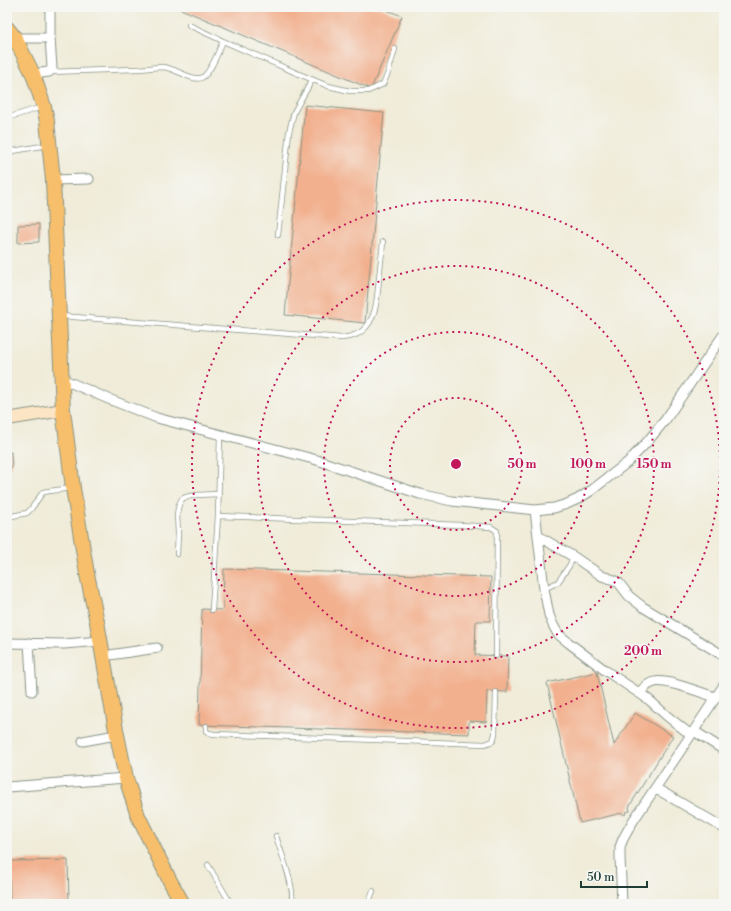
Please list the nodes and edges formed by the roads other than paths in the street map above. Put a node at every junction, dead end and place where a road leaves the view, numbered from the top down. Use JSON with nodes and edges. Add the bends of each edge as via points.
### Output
{"nodes":[{"id":1,"x":50,"y":7,"type":"edge"},
{"id":2,"x":189,"y":25,"type":"dead end"},
{"id":3,"x":11,"y":33,"type":"edge"},
{"id":4,"x":50,"y":38,"type":"junction"},
{"id":5,"x":222,"y":41,"type":"junction"},
{"id":6,"x":395,"y":49,"type":"dead end"},
{"id":7,"x":49,"y":72,"type":"junction"},
{"id":8,"x":33,"y":74,"type":"junction"},
{"id":9,"x":312,"y":80,"type":"junction"},
{"id":10,"x":44,"y":107,"type":"junction"},
{"id":11,"x":7,"y":118,"type":"edge"},
{"id":12,"x":49,"y":144,"type":"junction"},
{"id":13,"x":7,"y":152,"type":"edge"},
{"id":14,"x":89,"y":179,"type":"dead end"},
{"id":15,"x":53,"y":180,"type":"junction"},
{"id":16,"x":278,"y":235,"type":"dead end"},
{"id":17,"x":383,"y":242,"type":"dead end"},
{"id":18,"x":59,"y":316,"type":"junction"},
{"id":19,"x":724,"y":334,"type":"edge"},
{"id":20,"x":62,"y":379,"type":"junction"},
{"id":21,"x":63,"y":410,"type":"junction"},
{"id":22,"x":7,"y":419,"type":"edge"},
{"id":23,"x":220,"y":435,"type":"junction"},
{"id":24,"x":73,"y":488,"type":"junction"},
{"id":25,"x":219,"y":494,"type":"junction"},
{"id":26,"x":535,"y":510,"type":"junction"},
{"id":27,"x":218,"y":516,"type":"junction"},
{"id":28,"x":7,"y":518,"type":"edge"},
{"id":29,"x":538,"y":536,"type":"junction"},
{"id":30,"x":177,"y":554,"type":"dead end"},
{"id":31,"x":574,"y":557,"type":"junction"},
{"id":32,"x":544,"y":589,"type":"junction"},
{"id":33,"x":212,"y":610,"type":"dead end"},
{"id":34,"x":100,"y":641,"type":"junction"},
{"id":35,"x":7,"y":643,"type":"edge"},
{"id":36,"x":29,"y":643,"type":"junction"},
{"id":37,"x":157,"y":648,"type":"dead end"},
{"id":38,"x":103,"y":656,"type":"junction"},
{"id":39,"x":496,"y":656,"type":"dead end"},
{"id":40,"x":724,"y":656,"type":"edge"},
{"id":41,"x":724,"y":684,"type":"edge"},
{"id":42,"x":32,"y":691,"type":"dead end"},
{"id":43,"x":496,"y":692,"type":"dead end"},
{"id":44,"x":639,"y":693,"type":"junction"},
{"id":45,"x":715,"y":698,"type":"junction"},
{"id":46,"x":206,"y":726,"type":"dead end"},
{"id":47,"x":692,"y":733,"type":"junction"},
{"id":48,"x":116,"y":735,"type":"junction"},
{"id":49,"x":83,"y":741,"type":"dead end"},
{"id":50,"x":724,"y":750,"type":"edge"},
{"id":51,"x":126,"y":778,"type":"junction"},
{"id":52,"x":7,"y":787,"type":"edge"},
{"id":53,"x":655,"y":788,"type":"junction"},
{"id":54,"x":724,"y":828,"type":"edge"},
{"id":55,"x":276,"y":836,"type":"dead end"},
{"id":56,"x":208,"y":865,"type":"dead end"},
{"id":57,"x":373,"y":891,"type":"dead end"},
{"id":58,"x":183,"y":904,"type":"edge"},
{"id":59,"x":231,"y":904,"type":"edge"},
{"id":60,"x":291,"y":904,"type":"edge"},
{"id":61,"x":368,"y":904,"type":"edge"},
{"id":62,"x":622,"y":904,"type":"edge"}],
"edges":[{"from":1,"to":4,"type":"street"},
{"from":2,"to":5,"type":"lane"},
{"from":3,"to":4,"type":"street"},
{"from":3,"to":8,"type":"main road"},
{"from":4,"to":7,"type":"street","via":[[52,68]]},
{"from":5,"to":7,"type":"lane","via":[[206,75],[199,78],[163,67]]},
{"from":5,"to":9,"type":"lane"},
{"from":6,"to":9,"type":"lane","via":[[383,84],[368,91],[350,91]]},
{"from":7,"to":8,"type":"street"},
{"from":8,"to":10,"type":"main road"},
{"from":9,"to":16,"type":"lane","via":[[291,122]]},
{"from":10,"to":11,"type":"lane"},
{"from":10,"to":12,"type":"main road"},
{"from":12,"to":13,"type":"lane"},
{"from":12,"to":15,"type":"main road"},
{"from":14,"to":15,"type":"street"},
{"from":15,"to":18,"type":"main road"},
{"from":17,"to":18,"type":"lane","via":[[374,312],[362,332],[353,337]]},
{"from":18,"to":20,"type":"main road"},
{"from":19,"to":26,"type":"street","via":[[666,419],[628,462],[578,499],[554,508]]},
{"from":20,"to":21,"type":"main road"},
{"from":20,"to":23,"type":"street","via":[[157,418]]},
{"from":21,"to":22,"type":"street"},
{"from":21,"to":24,"type":"main road"},
{"from":23,"to":25,"type":"lane"},
{"from":23,"to":26,"type":"street","via":[[318,460],[420,494],[452,501]]},
{"from":24,"to":28,"type":"lane","via":[[43,492],[27,513]]},
{"from":24,"to":34,"type":"main road"},
{"from":25,"to":27,"type":"lane"},
{"from":25,"to":30,"type":"lane","via":[[196,495],[182,499],[177,514]]},
{"from":26,"to":29,"type":"street"},
{"from":27,"to":33,"type":"lane"},
{"from":27,"to":39,"type":"lane","via":[[491,527],[497,531]]},
{"from":29,"to":31,"type":"street"},
{"from":29,"to":32,"type":"street"},
{"from":31,"to":32,"type":"lane","via":[[558,582]]},
{"from":31,"to":40,"type":"street","via":[[602,576],[619,583],[629,596],[643,607]]},
{"from":32,"to":44,"type":"street","via":[[549,615],[558,634]]},
{"from":34,"to":36,"type":"street"},
{"from":34,"to":38,"type":"main road"},
{"from":35,"to":36,"type":"street"},
{"from":36,"to":42,"type":"street"},
{"from":37,"to":38,"type":"street"},
{"from":38,"to":48,"type":"main road"},
{"from":41,"to":45,"type":"street"},
{"from":43,"to":46,"type":"lane","via":[[495,734],[492,741],[485,744],[214,734],[206,731]]},
{"from":44,"to":45,"type":"street","via":[[650,683],[659,682]]},
{"from":44,"to":47,"type":"street"},
{"from":45,"to":47,"type":"street"},
{"from":47,"to":50,"type":"street"},
{"from":47,"to":53,"type":"street"},
{"from":48,"to":49,"type":"street"},
{"from":48,"to":51,"type":"main road"},
{"from":51,"to":52,"type":"street"},
{"from":51,"to":58,"type":"main road","via":[[144,829]]},
{"from":53,"to":54,"type":"street"},
{"from":53,"to":62,"type":"street","via":[[633,821],[620,847]]},
{"from":55,"to":60,"type":"lane","via":[[293,892]]},
{"from":56,"to":59,"type":"lane"},
{"from":57,"to":61,"type":"lane"}]}
